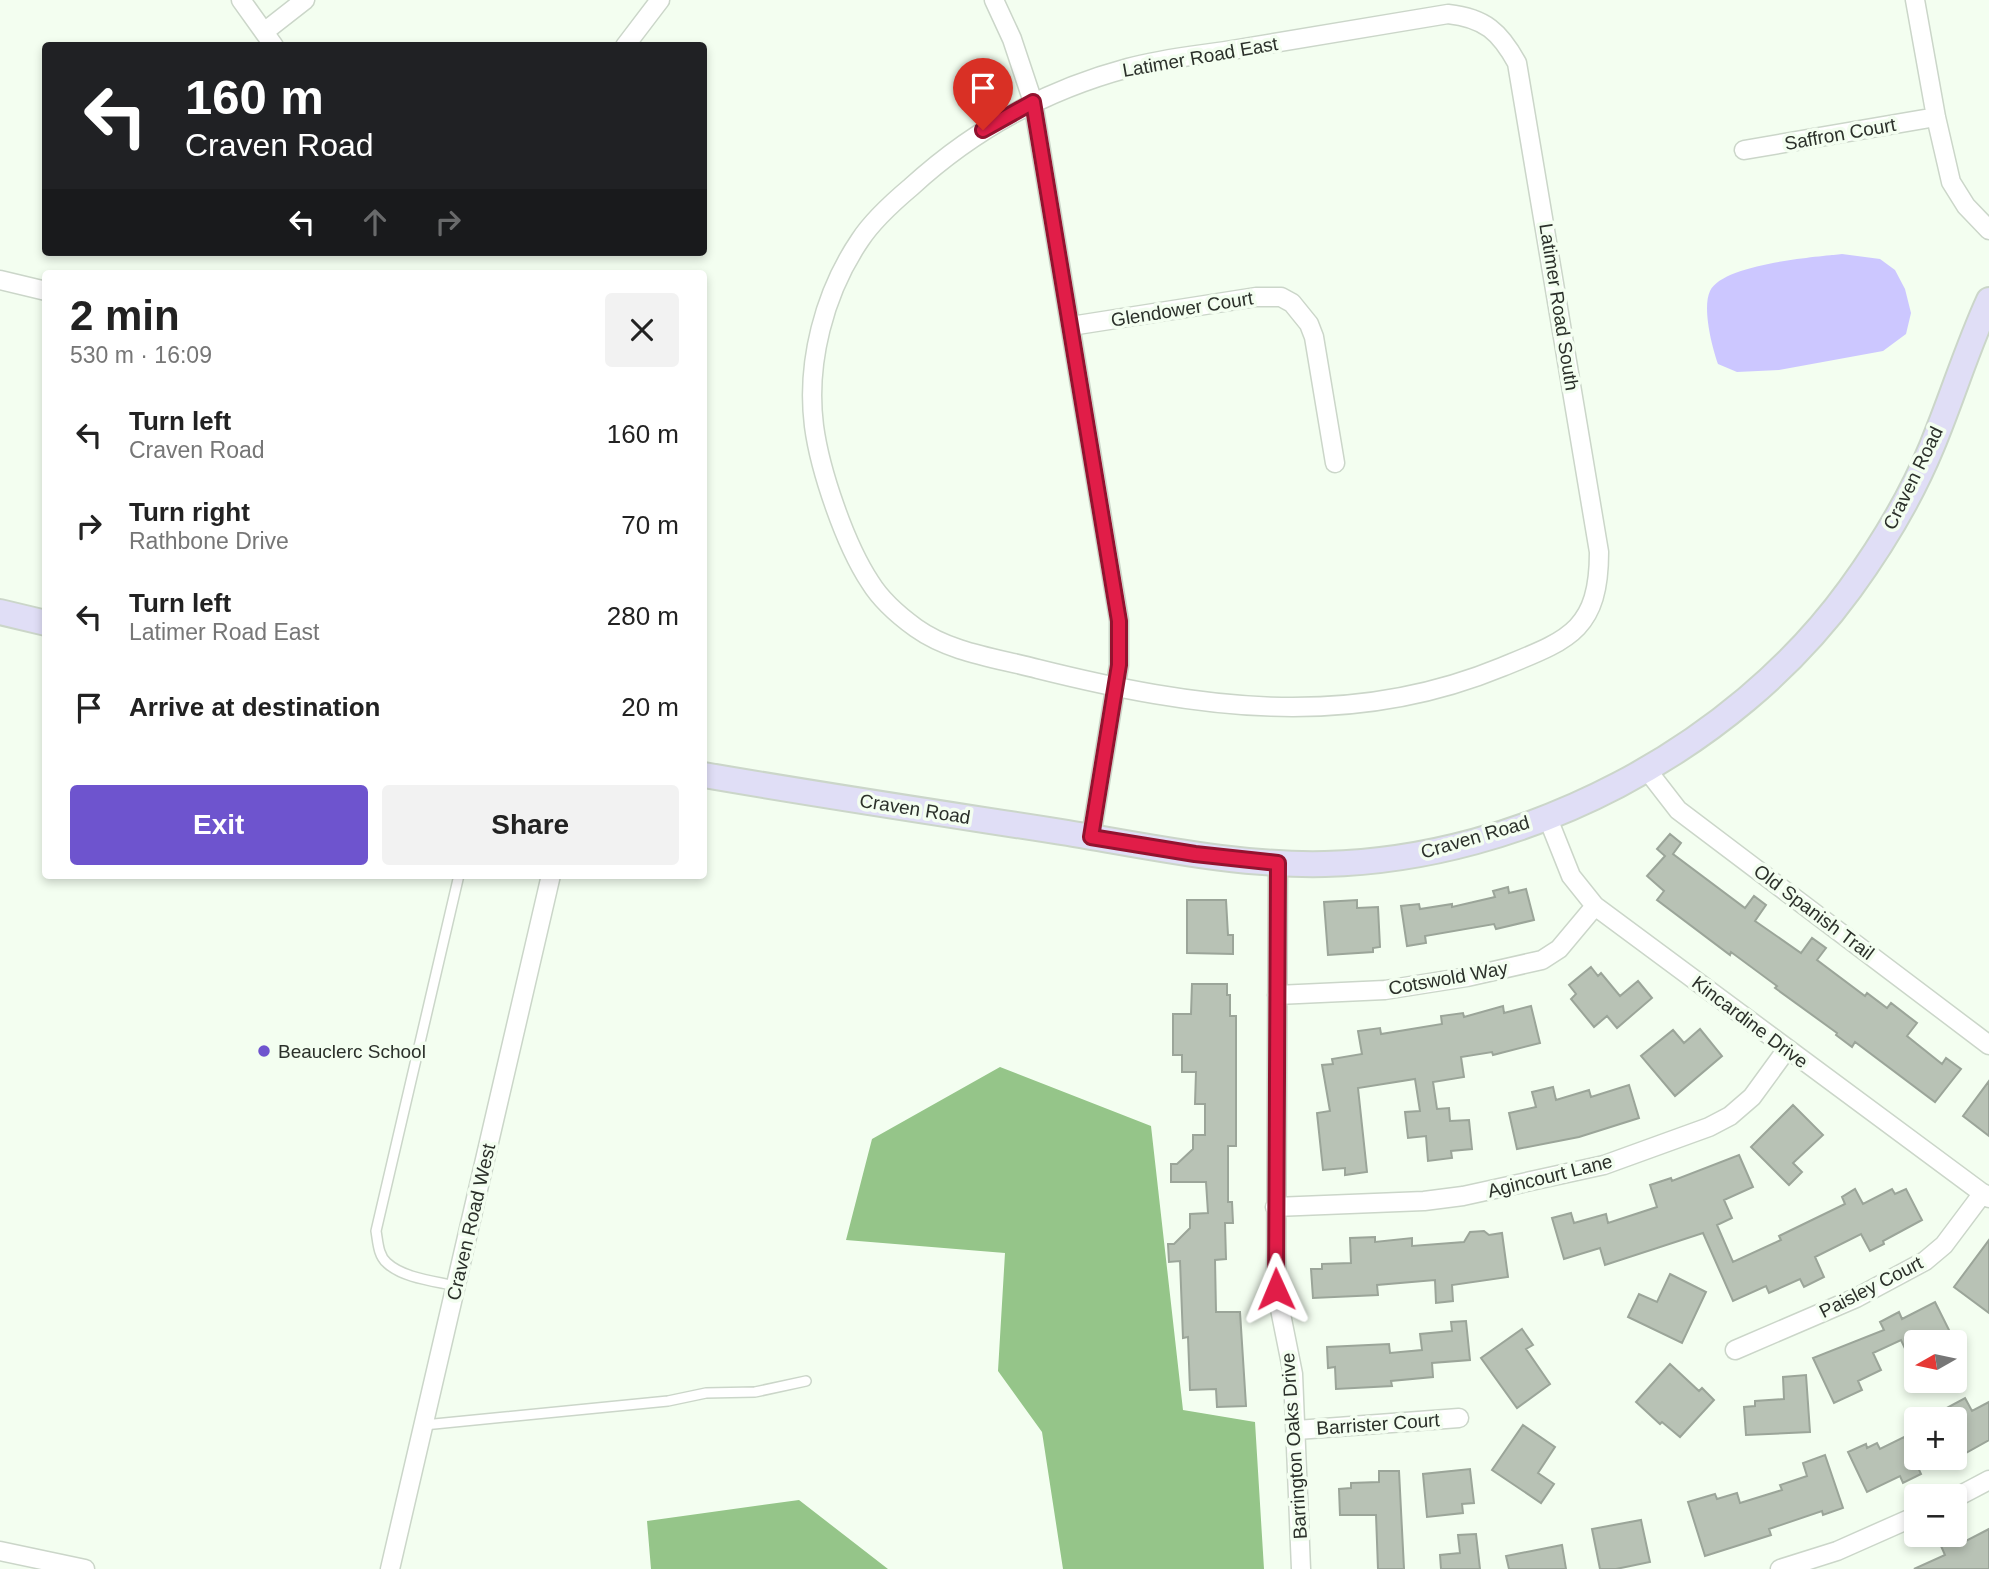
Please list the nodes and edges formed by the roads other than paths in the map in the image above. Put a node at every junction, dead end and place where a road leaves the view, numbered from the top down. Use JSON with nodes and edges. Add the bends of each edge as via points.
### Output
{"nodes":[{"id":1,"x":241,"y":0,"type":"edge"},
{"id":2,"x":305,"y":0,"type":"edge"},
{"id":3,"x":660,"y":0,"type":"edge"},
{"id":4,"x":994,"y":0,"type":"edge"},
{"id":5,"x":1915,"y":0,"type":"edge"},
{"id":6,"x":1489,"y":27,"type":"joint"},
{"id":7,"x":269,"y":39,"type":"edge"},
{"id":8,"x":628,"y":42,"type":"edge"},
{"id":9,"x":1033,"y":102,"type":"junction"},
{"id":10,"x":1936,"y":117,"type":"junction"},
{"id":11,"x":1744,"y":150,"type":"dead end"},
{"id":12,"x":1989,"y":230,"type":"edge"},
{"id":13,"x":0,"y":280,"type":"edge"},
{"id":14,"x":42,"y":290,"type":"edge"},
{"id":15,"x":1989,"y":300,"type":"edge"},
{"id":16,"x":1071,"y":326,"type":"junction"},
{"id":17,"x":1335,"y":463,"type":"dead end"},
{"id":18,"x":1594,"y":598,"type":"joint"},
{"id":19,"x":1,"y":617,"type":"edge"},
{"id":20,"x":42,"y":622,"type":"edge"},
{"id":21,"x":1116,"y":688,"type":"junction"},
{"id":22,"x":1647,"y":770,"type":"junction"},
{"id":23,"x":707,"y":775,"type":"edge"},
{"id":24,"x":1547,"y":816,"type":"junction"},
{"id":25,"x":1091,"y":837,"type":"junction"},
{"id":26,"x":1278,"y":863,"type":"junction"},
{"id":27,"x":458,"y":879,"type":"edge"},
{"id":28,"x":550,"y":879,"type":"edge"},
{"id":29,"x":1595,"y":906,"type":"junction"},
{"id":30,"x":1277,"y":995,"type":"junction"},
{"id":31,"x":1989,"y":1045,"type":"edge"},
{"id":32,"x":1787,"y":1049,"type":"junction"},
{"id":33,"x":1986,"y":1196,"type":"edge"},
{"id":34,"x":1275,"y":1207,"type":"junction"},
{"id":35,"x":456,"y":1286,"type":"junction"},
{"id":36,"x":1735,"y":1350,"type":"dead end"},
{"id":37,"x":806,"y":1381,"type":"dead end"},
{"id":38,"x":1459,"y":1418,"type":"dead end"},
{"id":39,"x":424,"y":1425,"type":"junction"},
{"id":40,"x":1297,"y":1430,"type":"junction"},
{"id":41,"x":1989,"y":1480,"type":"edge"},
{"id":42,"x":1967,"y":1492,"type":"edge"},
{"id":43,"x":1904,"y":1521,"type":"edge"},
{"id":44,"x":0,"y":1552,"type":"edge"},
{"id":45,"x":86,"y":1569,"type":"edge"},
{"id":46,"x":390,"y":1569,"type":"edge"},
{"id":47,"x":1301,"y":1569,"type":"edge"},
{"id":48,"x":1780,"y":1569,"type":"edge"}],
"edges":[{"from":1,"to":7,"type":"street"},
{"from":2,"to":7,"type":"street"},
{"from":3,"to":8,"type":"street"},
{"from":4,"to":9,"type":"street"},
{"from":5,"to":10,"type":"street"},
{"from":6,"to":9,"type":"street","name":"Latimer Road East","via":[[1468,16],[1448,15],[1132,66]]},
{"from":6,"to":18,"type":"street","name":"Latimer Road South","via":[[1504,41],[1517,64],[1599,552]]},
{"from":9,"to":16,"type":"street"},
{"from":9,"to":21,"type":"street","name":"Latimer Road East","via":[[983,130],[931,169],[860,239],[831,297],[819,338],[813,371],[814,423],[825,477],[857,560],[893,610],[919,631],[953,647]]},
{"from":10,"to":11,"type":"street","name":"Saffron Court"},
{"from":10,"to":12,"type":"street","via":[[1951,182]]},
{"from":13,"to":14,"type":"street"},
{"from":15,"to":22,"type":"street","name":"Craven Road","via":[[1933,445],[1902,509],[1850,590],[1793,658],[1726,717]]},
{"from":16,"to":17,"type":"street","name":"Glendower Court","via":[[1281,297],[1302,314],[1314,337]]},
{"from":16,"to":21,"type":"street","via":[[1119,621]]},
{"from":18,"to":21,"type":"street","name":"Latimer Road East","via":[[1572,634],[1554,646],[1479,677],[1421,694],[1290,707],[1220,705]]},
{"from":19,"to":20,"type":"street"},
{"from":21,"to":25,"type":"street"},
{"from":22,"to":24,"type":"street","name":"Craven Road"},
{"from":22,"to":31,"type":"street","name":"Old Spanish Trail","via":[[1678,810]]},
{"from":23,"to":25,"type":"street","name":"Craven Road"},
{"from":24,"to":26,"type":"street","name":"Craven Road","via":[[1499,835],[1419,854],[1363,862]]},
{"from":24,"to":29,"type":"street","name":"Kincardine Drive","via":[[1571,876]]},
{"from":25,"to":26,"type":"street","name":"Craven Road"},
{"from":26,"to":30,"type":"street","name":"Barrington Oaks Drive"},
{"from":27,"to":35,"type":"lane","via":[[376,1231],[386,1262],[405,1273]]},
{"from":28,"to":35,"type":"street","name":"Craven Road West"},
{"from":29,"to":30,"type":"street","name":"Cotswold Way","via":[[1559,949],[1542,960],[1385,990]]},
{"from":29,"to":32,"type":"street","name":"Kincardine Drive"},
{"from":30,"to":34,"type":"street","name":"Barrington Oaks Drive"},
{"from":32,"to":33,"type":"street","name":"Kincardine Drive"},
{"from":32,"to":34,"type":"street","name":"Agincourt Lane","via":[[1752,1097],[1730,1116],[1604,1165],[1424,1201]]},
{"from":33,"to":36,"type":"street","name":"Paisley Court","via":[[1925,1261],[1856,1298]]},
{"from":34,"to":40,"type":"street","name":"Barrington Oaks Drive","via":[[1276,1289],[1293,1374]]},
{"from":35,"to":39,"type":"street","name":"Craven Road West"},
{"from":37,"to":39,"type":"lane","via":[[755,1392],[706,1393],[668,1401]]},
{"from":38,"to":40,"type":"street","name":"Barrister Court"},
{"from":39,"to":46,"type":"street","name":"Craven Road West"},
{"from":40,"to":47,"type":"street","name":"Barrington Oaks Drive"},
{"from":41,"to":42,"type":"street"},
{"from":43,"to":48,"type":"street","via":[[1837,1551]]},
{"from":44,"to":45,"type":"street"}]}
